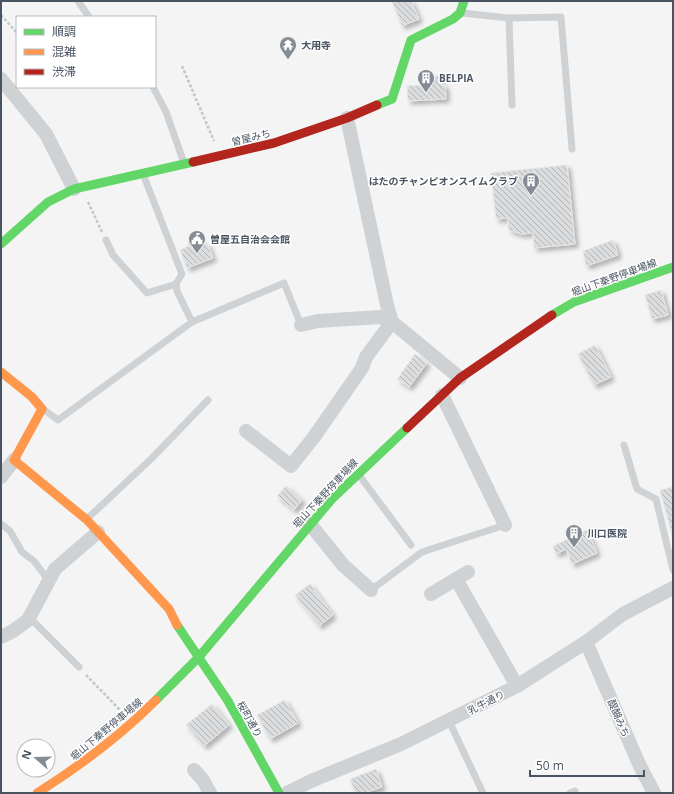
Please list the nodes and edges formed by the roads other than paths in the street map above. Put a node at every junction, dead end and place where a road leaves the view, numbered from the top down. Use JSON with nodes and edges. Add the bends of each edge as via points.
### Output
{"nodes":[{"id":1,"x":78,"y":1,"type":"edge"},
{"id":2,"x":464,"y":1,"type":"edge"},
{"id":3,"x":460,"y":13,"type":"junction"},
{"id":4,"x":88,"y":16,"type":"edge"},
{"id":5,"x":509,"y":18,"type":"junction"},
{"id":6,"x":1,"y":79,"type":"edge"},
{"id":7,"x":154,"y":88,"type":"edge"},
{"id":8,"x":512,"y":105,"type":"dead end"},
{"id":9,"x":347,"y":118,"type":"junction"},
{"id":10,"x":572,"y":149,"type":"dead end"},
{"id":11,"x":184,"y":163,"type":"junction"},
{"id":12,"x":143,"y":174,"type":"junction"},
{"id":13,"x":77,"y":188,"type":"junction"},
{"id":14,"x":106,"y":240,"type":"road end"},
{"id":15,"x":1,"y":244,"type":"edge"},
{"id":16,"x":673,"y":267,"type":"edge"},
{"id":17,"x":176,"y":284,"type":"junction"},
{"id":18,"x":192,"y":322,"type":"junction"},
{"id":19,"x":392,"y":322,"type":"junction"},
{"id":20,"x":301,"y":325,"type":"joint"},
{"id":21,"x":1,"y":372,"type":"edge"},
{"id":22,"x":460,"y":378,"type":"junction"},
{"id":23,"x":442,"y":395,"type":"junction"},
{"id":24,"x":208,"y":400,"type":"dead end"},
{"id":25,"x":42,"y":409,"type":"junction"},
{"id":26,"x":246,"y":431,"type":"dead end"},
{"id":27,"x":624,"y":445,"type":"dead end"},
{"id":28,"x":14,"y":460,"type":"junction"},
{"id":29,"x":357,"y":474,"type":"junction"},
{"id":30,"x":1,"y":476,"type":"edge"},
{"id":31,"x":87,"y":520,"type":"junction"},
{"id":32,"x":1,"y":524,"type":"edge"},
{"id":33,"x":310,"y":524,"type":"junction"},
{"id":34,"x":504,"y":525,"type":"joint"},
{"id":35,"x":98,"y":532,"type":"junction"},
{"id":36,"x":412,"y":546,"type":"dead end"},
{"id":37,"x":673,"y":570,"type":"edge"},
{"id":38,"x":468,"y":572,"type":"dead end"},
{"id":39,"x":456,"y":579,"type":"junction"},
{"id":40,"x":49,"y":581,"type":"junction"},
{"id":41,"x":673,"y":588,"type":"edge"},
{"id":42,"x":371,"y":590,"type":"joint"},
{"id":43,"x":431,"y":594,"type":"dead end"},
{"id":44,"x":29,"y":617,"type":"junction"},
{"id":45,"x":1,"y":637,"type":"edge"},
{"id":46,"x":586,"y":642,"type":"junction"},
{"id":47,"x":198,"y":658,"type":"junction"},
{"id":48,"x":79,"y":667,"type":"road end"},
{"id":49,"x":517,"y":686,"type":"junction"},
{"id":50,"x":449,"y":721,"type":"junction"},
{"id":51,"x":194,"y":770,"type":"dead end"},
{"id":52,"x":37,"y":793,"type":"edge"},
{"id":53,"x":210,"y":793,"type":"edge"},
{"id":54,"x":279,"y":793,"type":"edge"},
{"id":55,"x":288,"y":793,"type":"edge"},
{"id":56,"x":483,"y":793,"type":"edge"},
{"id":57,"x":654,"y":793,"type":"edge"}],
"edges":[{"from":1,"to":4,"type":"lane"},
{"from":2,"to":3,"type":"street"},
{"from":3,"to":5,"type":"lane"},
{"from":3,"to":9,"type":"street","name":"曽屋みち","via":[[411,40],[392,99]]},
{"from":5,"to":8,"type":"lane"},
{"from":5,"to":10,"type":"lane","via":[[562,17]]},
{"from":6,"to":13,"type":"street","via":[[46,134]]},
{"from":7,"to":11,"type":"lane","via":[[166,112]]},
{"from":9,"to":11,"type":"street","name":"曽屋みち","via":[[274,143]]},
{"from":9,"to":19,"type":"street"},
{"from":11,"to":12,"type":"street","name":"曽屋みち"},
{"from":12,"to":13,"type":"street","name":"曽屋みち"},
{"from":12,"to":17,"type":"lane","via":[[182,274]]},
{"from":13,"to":15,"type":"street","name":"曽屋みち","via":[[48,202]]},
{"from":14,"to":17,"type":"lane","via":[[113,255],[147,294]]},
{"from":16,"to":22,"type":"street","name":"堀山下秦野停車場線","via":[[574,302]]},
{"from":17,"to":18,"type":"lane"},
{"from":18,"to":20,"type":"lane","via":[[284,283]]},
{"from":18,"to":25,"type":"lane","via":[[58,420]]},
{"from":19,"to":20,"type":"street","via":[[380,317],[318,321]]},
{"from":19,"to":22,"type":"street"},
{"from":19,"to":26,"type":"street","via":[[314,437],[290,466]]},
{"from":21,"to":25,"type":"street","via":[[32,397]]},
{"from":22,"to":23,"type":"street","name":"堀山下秦野停車場線"},
{"from":23,"to":29,"type":"street","name":"堀山下秦野停車場線"},
{"from":23,"to":34,"type":"street"},
{"from":24,"to":31,"type":"lane"},
{"from":25,"to":28,"type":"street"},
{"from":27,"to":37,"type":"lane","via":[[637,489],[656,499]]},
{"from":28,"to":30,"type":"street"},
{"from":28,"to":31,"type":"street","name":"桜町通り"},
{"from":29,"to":33,"type":"street","name":"堀山下秦野停車場線"},
{"from":29,"to":36,"type":"lane"},
{"from":31,"to":35,"type":"street","name":"桜町通り"},
{"from":32,"to":40,"type":"lane","via":[[10,531],[22,552],[34,561]]},
{"from":33,"to":42,"type":"street","via":[[343,565]]},
{"from":33,"to":47,"type":"street","name":"堀山下秦野停車場線"},
{"from":34,"to":42,"type":"lane","via":[[422,552]]},
{"from":35,"to":40,"type":"street","via":[[55,569]]},
{"from":35,"to":47,"type":"street","name":"桜町通り","via":[[169,609]]},
{"from":38,"to":39,"type":"street"},
{"from":39,"to":43,"type":"street"},
{"from":39,"to":49,"type":"street"},
{"from":40,"to":44,"type":"street"},
{"from":41,"to":46,"type":"street","name":"乳牛通り","via":[[623,614]]},
{"from":44,"to":45,"type":"street","via":[[14,631]]},
{"from":44,"to":48,"type":"lane"},
{"from":46,"to":49,"type":"street","name":"乳牛通り"},
{"from":46,"to":57,"type":"street","name":"醍醐みち"},
{"from":47,"to":52,"type":"street","name":"堀山下秦野停車場線","via":[[110,742],[77,768]]},
{"from":47,"to":54,"type":"street","name":"桜町通り","via":[[228,701]]},
{"from":49,"to":50,"type":"street","name":"乳牛通り"},
{"from":50,"to":55,"type":"street","name":"乳牛通り"},
{"from":50,"to":56,"type":"lane"},
{"from":51,"to":53,"type":"street"}]}
